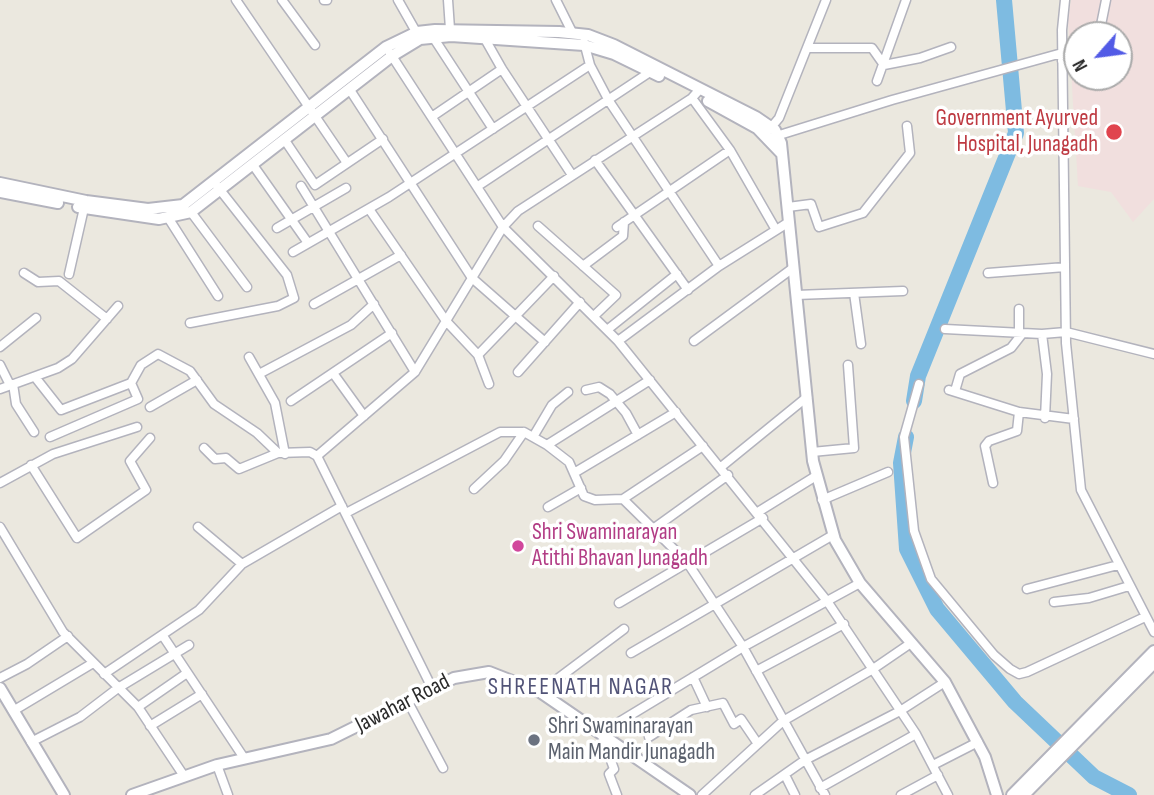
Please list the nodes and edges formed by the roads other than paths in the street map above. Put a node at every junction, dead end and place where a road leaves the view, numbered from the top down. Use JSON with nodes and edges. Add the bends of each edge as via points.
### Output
{"nodes":[{"id":1,"x":236,"y":0,"type":"edge"},
{"id":2,"x":282,"y":0,"type":"edge"},
{"id":3,"x":398,"y":0,"type":"edge"},
{"id":4,"x":447,"y":0,"type":"edge"},
{"id":5,"x":556,"y":0,"type":"edge"},
{"id":6,"x":826,"y":0,"type":"edge"},
{"id":7,"x":906,"y":0,"type":"edge"},
{"id":8,"x":1065,"y":0,"type":"edge"},
{"id":9,"x":1106,"y":0,"type":"edge"},
{"id":10,"x":1102,"y":21,"type":"edge"},
{"id":11,"x":450,"y":29,"type":"junction"},
{"id":12,"x":572,"y":32,"type":"junction"},
{"id":13,"x":419,"y":36,"type":"junction"},
{"id":14,"x":433,"y":37,"type":"junction"},
{"id":15,"x":485,"y":39,"type":"junction"},
{"id":16,"x":584,"y":40,"type":"junction"},
{"id":17,"x":315,"y":45,"type":"dead end"},
{"id":18,"x":951,"y":47,"type":"dead end"},
{"id":19,"x":808,"y":48,"type":"junction"},
{"id":20,"x":389,"y":51,"type":"junction"},
{"id":21,"x":1062,"y":57,"type":"junction"},
{"id":22,"x":590,"y":65,"type":"junction"},
{"id":23,"x":884,"y":65,"type":"junction"},
{"id":24,"x":502,"y":69,"type":"junction"},
{"id":25,"x":650,"y":72,"type":"junction"},
{"id":26,"x":877,"y":81,"type":"dead end"},
{"id":27,"x":350,"y":89,"type":"junction"},
{"id":28,"x":469,"y":92,"type":"junction"},
{"id":29,"x":696,"y":94,"type":"junction"},
{"id":30,"x":609,"y":101,"type":"junction"},
{"id":31,"x":527,"y":107,"type":"junction"},
{"id":32,"x":313,"y":111,"type":"junction"},
{"id":33,"x":433,"y":116,"type":"junction"},
{"id":34,"x":907,"y":126,"type":"dead end"},
{"id":35,"x":493,"y":129,"type":"junction"},
{"id":36,"x":771,"y":134,"type":"junction"},
{"id":37,"x":631,"y":136,"type":"junction"},
{"id":38,"x":284,"y":139,"type":"junction"},
{"id":39,"x":383,"y":139,"type":"junction"},
{"id":40,"x":549,"y":140,"type":"junction"},
{"id":41,"x":730,"y":150,"type":"junction"},
{"id":42,"x":457,"y":153,"type":"junction"},
{"id":43,"x":596,"y":160,"type":"junction"},
{"id":44,"x":347,"y":163,"type":"junction"},
{"id":45,"x":253,"y":164,"type":"junction"},
{"id":46,"x":572,"y":175,"type":"junction"},
{"id":47,"x":0,"y":183,"type":"edge"},
{"id":48,"x":411,"y":183,"type":"junction"},
{"id":49,"x":301,"y":186,"type":"dead end"},
{"id":50,"x":478,"y":186,"type":"junction"},
{"id":51,"x":218,"y":187,"type":"junction"},
{"id":52,"x":346,"y":188,"type":"dead end"},
{"id":53,"x":13,"y":190,"type":"junction"},
{"id":54,"x":668,"y":191,"type":"junction"},
{"id":55,"x":0,"y":192,"type":"edge"},
{"id":56,"x":313,"y":205,"type":"junction"},
{"id":57,"x":788,"y":207,"type":"junction"},
{"id":58,"x":84,"y":208,"type":"junction"},
{"id":59,"x":369,"y":209,"type":"junction"},
{"id":60,"x":191,"y":212,"type":"junction"},
{"id":61,"x":635,"y":215,"type":"junction"},
{"id":62,"x":292,"y":217,"type":"junction"},
{"id":63,"x":169,"y":219,"type":"junction"},
{"id":64,"x":789,"y":222,"type":"junction"},
{"id":65,"x":538,"y":226,"type":"dead end"},
{"id":66,"x":503,"y":227,"type":"junction"},
{"id":67,"x":277,"y":228,"type":"dead end"},
{"id":68,"x":776,"y":230,"type":"junction"},
{"id":69,"x":330,"y":231,"type":"junction"},
{"id":70,"x":308,"y":243,"type":"junction"},
{"id":71,"x":293,"y":252,"type":"dead end"},
{"id":72,"x":401,"y":255,"type":"junction"},
{"id":73,"x":583,"y":266,"type":"junction"},
{"id":74,"x":719,"y":266,"type":"junction"},
{"id":75,"x":1065,"y":267,"type":"junction"},
{"id":76,"x":793,"y":268,"type":"junction"},
{"id":77,"x":988,"y":273,"type":"dead end"},
{"id":78,"x":24,"y":274,"type":"dead end"},
{"id":79,"x":69,"y":274,"type":"dead end"},
{"id":80,"x":677,"y":274,"type":"junction"},
{"id":81,"x":554,"y":276,"type":"junction"},
{"id":82,"x":472,"y":278,"type":"junction"},
{"id":83,"x":359,"y":279,"type":"junction"},
{"id":84,"x":247,"y":287,"type":"dead end"},
{"id":85,"x":688,"y":290,"type":"junction"},
{"id":86,"x":903,"y":291,"type":"dead end"},
{"id":87,"x":854,"y":293,"type":"junction"},
{"id":88,"x":796,"y":295,"type":"junction"},
{"id":89,"x":218,"y":296,"type":"dead end"},
{"id":90,"x":580,"y":302,"type":"junction"},
{"id":91,"x":314,"y":304,"type":"dead end"},
{"id":92,"x":374,"y":304,"type":"junction"},
{"id":93,"x":118,"y":306,"type":"dead end"},
{"id":94,"x":1019,"y":309,"type":"dead end"},
{"id":95,"x":594,"y":316,"type":"junction"},
{"id":96,"x":517,"y":317,"type":"junction"},
{"id":97,"x":36,"y":318,"type":"dead end"},
{"id":98,"x":107,"y":319,"type":"junction"},
{"id":99,"x":446,"y":321,"type":"junction"},
{"id":100,"x":190,"y":323,"type":"dead end"},
{"id":101,"x":945,"y":329,"type":"dead end"},
{"id":102,"x":607,"y":330,"type":"junction"},
{"id":103,"x":1066,"y":332,"type":"junction"},
{"id":104,"x":392,"y":333,"type":"junction"},
{"id":105,"x":1021,"y":334,"type":"junction"},
{"id":106,"x":1042,"y":334,"type":"junction"},
{"id":107,"x":618,"y":341,"type":"junction"},
{"id":108,"x":694,"y":341,"type":"dead end"},
{"id":109,"x":545,"y":342,"type":"junction"},
{"id":110,"x":861,"y":344,"type":"dead end"},
{"id":111,"x":0,"y":347,"type":"edge"},
{"id":112,"x":1154,"y":354,"type":"edge"},
{"id":113,"x":478,"y":355,"type":"junction"},
{"id":114,"x":249,"y":357,"type":"dead end"},
{"id":115,"x":0,"y":365,"type":"edge"},
{"id":116,"x":848,"y":365,"type":"dead end"},
{"id":117,"x":415,"y":372,"type":"junction"},
{"id":118,"x":518,"y":372,"type":"dead end"},
{"id":119,"x":333,"y":373,"type":"junction"},
{"id":120,"x":259,"y":374,"type":"junction"},
{"id":121,"x":35,"y":377,"type":"junction"},
{"id":122,"x":197,"y":380,"type":"junction"},
{"id":123,"x":650,"y":380,"type":"junction"},
{"id":124,"x":131,"y":383,"type":"junction"},
{"id":125,"x":12,"y":384,"type":"junction"},
{"id":126,"x":489,"y":384,"type":"dead end"},
{"id":127,"x":919,"y":384,"type":"dead end"},
{"id":128,"x":0,"y":389,"type":"edge"},
{"id":129,"x":586,"y":390,"type":"dead end"},
{"id":130,"x":568,"y":391,"type":"dead end"},
{"id":131,"x":807,"y":397,"type":"junction"},
{"id":132,"x":291,"y":401,"type":"dead end"},
{"id":133,"x":617,"y":401,"type":"junction"},
{"id":134,"x":150,"y":407,"type":"dead end"},
{"id":135,"x":676,"y":412,"type":"junction"},
{"id":136,"x":1019,"y":412,"type":"junction"},
{"id":137,"x":364,"y":416,"type":"junction"},
{"id":138,"x":1045,"y":418,"type":"junction"},
{"id":139,"x":1074,"y":419,"type":"junction"},
{"id":140,"x":137,"y":426,"type":"dead end"},
{"id":141,"x":34,"y":432,"type":"dead end"},
{"id":142,"x":524,"y":432,"type":"junction"},
{"id":143,"x":638,"y":435,"type":"junction"},
{"id":144,"x":50,"y":437,"type":"dead end"},
{"id":145,"x":533,"y":437,"type":"junction"},
{"id":146,"x":150,"y":438,"type":"dead end"},
{"id":147,"x":547,"y":445,"type":"junction"},
{"id":148,"x":704,"y":446,"type":"junction"},
{"id":149,"x":204,"y":447,"type":"dead end"},
{"id":150,"x":812,"y":452,"type":"junction"},
{"id":151,"x":281,"y":454,"type":"junction"},
{"id":152,"x":317,"y":456,"type":"junction"},
{"id":153,"x":31,"y":466,"type":"junction"},
{"id":154,"x":721,"y":467,"type":"junction"},
{"id":155,"x":888,"y":472,"type":"dead end"},
{"id":156,"x":574,"y":473,"type":"junction"},
{"id":157,"x":728,"y":475,"type":"junction"},
{"id":158,"x":816,"y":475,"type":"junction"},
{"id":159,"x":0,"y":483,"type":"edge"},
{"id":160,"x":993,"y":483,"type":"dead end"},
{"id":161,"x":581,"y":488,"type":"junction"},
{"id":162,"x":474,"y":489,"type":"dead end"},
{"id":163,"x":623,"y":499,"type":"junction"},
{"id":164,"x":822,"y":500,"type":"junction"},
{"id":165,"x":548,"y":507,"type":"dead end"},
{"id":166,"x":344,"y":510,"type":"junction"},
{"id":167,"x":761,"y":515,"type":"junction"},
{"id":168,"x":0,"y":527,"type":"edge"},
{"id":169,"x":198,"y":527,"type":"dead end"},
{"id":170,"x":653,"y":529,"type":"junction"},
{"id":171,"x":833,"y":535,"type":"junction"},
{"id":172,"x":795,"y":560,"type":"junction"},
{"id":173,"x":687,"y":562,"type":"junction"},
{"id":174,"x":242,"y":564,"type":"junction"},
{"id":175,"x":1118,"y":565,"type":"junction"},
{"id":176,"x":860,"y":583,"type":"junction"},
{"id":177,"x":1129,"y":586,"type":"junction"},
{"id":178,"x":1027,"y":589,"type":"dead end"},
{"id":179,"x":827,"y":601,"type":"junction"},
{"id":180,"x":1054,"y":602,"type":"dead end"},
{"id":181,"x":619,"y":603,"type":"dead end"},
{"id":182,"x":714,"y":603,"type":"junction"},
{"id":183,"x":1145,"y":617,"type":"junction"},
{"id":184,"x":844,"y":624,"type":"junction"},
{"id":185,"x":624,"y":629,"type":"dead end"},
{"id":186,"x":1154,"y":632,"type":"edge"},
{"id":187,"x":68,"y":636,"type":"junction"},
{"id":188,"x":163,"y":636,"type":"junction"},
{"id":189,"x":911,"y":643,"type":"junction"},
{"id":190,"x":189,"y":645,"type":"dead end"},
{"id":191,"x":743,"y":647,"type":"junction"},
{"id":192,"x":1154,"y":651,"type":"edge"},
{"id":193,"x":631,"y":653,"type":"dead end"},
{"id":194,"x":176,"y":655,"type":"junction"},
{"id":195,"x":93,"y":663,"type":"junction"},
{"id":196,"x":1154,"y":663,"type":"edge"},
{"id":197,"x":873,"y":669,"type":"junction"},
{"id":198,"x":756,"y":671,"type":"junction"},
{"id":199,"x":187,"y":673,"type":"junction"},
{"id":200,"x":104,"y":674,"type":"junction"},
{"id":201,"x":1132,"y":676,"type":"junction"},
{"id":202,"x":693,"y":677,"type":"junction"},
{"id":203,"x":0,"y":678,"type":"edge"},
{"id":204,"x":945,"y":682,"type":"junction"},
{"id":205,"x":0,"y":688,"type":"edge"},
{"id":206,"x":118,"y":688,"type":"junction"},
{"id":207,"x":432,"y":688,"type":"junction"},
{"id":208,"x":540,"y":692,"type":"junction"},
{"id":209,"x":202,"y":694,"type":"junction"},
{"id":210,"x":407,"y":700,"type":"junction"},
{"id":211,"x":138,"y":707,"type":"junction"},
{"id":212,"x":707,"y":707,"type":"junction"},
{"id":213,"x":13,"y":711,"type":"junction"},
{"id":214,"x":900,"y":711,"type":"junction"},
{"id":215,"x":783,"y":721,"type":"junction"},
{"id":216,"x":150,"y":726,"type":"junction"},
{"id":217,"x":601,"y":733,"type":"junction"},
{"id":218,"x":916,"y":734,"type":"junction"},
{"id":219,"x":649,"y":737,"type":"dead end"},
{"id":220,"x":978,"y":741,"type":"junction"},
{"id":221,"x":31,"y":742,"type":"junction"},
{"id":222,"x":758,"y":744,"type":"junction"},
{"id":223,"x":244,"y":758,"type":"junction"},
{"id":224,"x":805,"y":760,"type":"junction"},
{"id":225,"x":217,"y":765,"type":"junction"},
{"id":226,"x":933,"y":765,"type":"junction"},
{"id":227,"x":443,"y":768,"type":"dead end"},
{"id":228,"x":785,"y":775,"type":"junction"},
{"id":229,"x":939,"y":775,"type":"junction"},
{"id":230,"x":1036,"y":775,"type":"junction"},
{"id":231,"x":184,"y":776,"type":"junction"},
{"id":232,"x":822,"y":792,"type":"edge"},
{"id":233,"x":64,"y":795,"type":"edge"},
{"id":234,"x":132,"y":795,"type":"edge"},
{"id":235,"x":228,"y":795,"type":"edge"},
{"id":236,"x":617,"y":795,"type":"edge"},
{"id":237,"x":691,"y":795,"type":"edge"},
{"id":238,"x":702,"y":795,"type":"edge"},
{"id":239,"x":755,"y":795,"type":"edge"},
{"id":240,"x":795,"y":795,"type":"edge"},
{"id":241,"x":901,"y":795,"type":"edge"},
{"id":242,"x":948,"y":795,"type":"edge"},
{"id":243,"x":997,"y":795,"type":"edge"},
{"id":244,"x":1012,"y":795,"type":"edge"},
{"id":245,"x":1024,"y":795,"type":"edge"}],
"edges":[{"from":1,"to":32,"type":"street"},
{"from":2,"to":17,"type":"street"},
{"from":3,"to":13,"type":"street"},
{"from":4,"to":11,"type":"street"},
{"from":5,"to":12,"type":"street"},
{"from":6,"to":19,"type":"street"},
{"from":7,"to":23,"type":"street"},
{"from":8,"to":21,"type":"street"},
{"from":9,"to":10,"type":"street"},
{"from":11,"to":12,"type":"main road"},
{"from":11,"to":13,"type":"main road"},
{"from":12,"to":16,"type":"main road"},
{"from":13,"to":14,"type":"main road"},
{"from":13,"to":20,"type":"main road"},
{"from":14,"to":15,"type":"main road"},
{"from":14,"to":28,"type":"street"},
{"from":15,"to":16,"type":"main road"},
{"from":15,"to":24,"type":"street"},
{"from":16,"to":22,"type":"street"},
{"from":16,"to":25,"type":"main road"},
{"from":16,"to":29,"type":"main road","via":[[614,45]]},
{"from":18,"to":23,"type":"street"},
{"from":19,"to":23,"type":"street","via":[[872,48]]},
{"from":19,"to":36,"type":"street"},
{"from":20,"to":27,"type":"main road"},
{"from":20,"to":32,"type":"main road"},
{"from":20,"to":33,"type":"street"},
{"from":21,"to":36,"type":"street"},
{"from":21,"to":75,"type":"street"},
{"from":22,"to":30,"type":"street"},
{"from":22,"to":31,"type":"street"},
{"from":23,"to":26,"type":"street"},
{"from":24,"to":28,"type":"street"},
{"from":24,"to":31,"type":"street"},
{"from":25,"to":29,"type":"main road"},
{"from":25,"to":30,"type":"street"},
{"from":27,"to":32,"type":"main road"},
{"from":27,"to":39,"type":"street"},
{"from":28,"to":33,"type":"street"},
{"from":28,"to":35,"type":"street"},
{"from":29,"to":36,"type":"main road"},
{"from":29,"to":37,"type":"street"},
{"from":29,"to":41,"type":"street"},
{"from":30,"to":37,"type":"street"},
{"from":30,"to":40,"type":"street"},
{"from":31,"to":35,"type":"street"},
{"from":31,"to":40,"type":"street"},
{"from":32,"to":38,"type":"main road"},
{"from":32,"to":44,"type":"street"},
{"from":32,"to":51,"type":"main road"},
{"from":33,"to":42,"type":"street"},
{"from":34,"to":57,"type":"street","via":[[909,153],[863,213],[819,227],[811,204]]},
{"from":35,"to":42,"type":"street"},
{"from":36,"to":57,"type":"main road","via":[[781,153]]},
{"from":37,"to":43,"type":"street"},
{"from":37,"to":54,"type":"street"},
{"from":38,"to":44,"type":"street","via":[[315,185]]},
{"from":38,"to":45,"type":"main road"},
{"from":39,"to":44,"type":"street"},
{"from":39,"to":48,"type":"street"},
{"from":40,"to":46,"type":"street"},
{"from":40,"to":50,"type":"street"},
{"from":41,"to":54,"type":"street"},
{"from":41,"to":68,"type":"street"},
{"from":42,"to":48,"type":"street"},
{"from":42,"to":50,"type":"street"},
{"from":43,"to":46,"type":"street"},
{"from":43,"to":61,"type":"street"},
{"from":45,"to":51,"type":"main road"},
{"from":45,"to":62,"type":"street"},
{"from":46,"to":66,"type":"street","via":[[518,211]]},
{"from":47,"to":53,"type":"main road"},
{"from":48,"to":59,"type":"street"},
{"from":48,"to":82,"type":"street"},
{"from":49,"to":56,"type":"street"},
{"from":50,"to":66,"type":"street"},
{"from":51,"to":53,"type":"main road","via":[[183,205],[161,209]]},
{"from":51,"to":60,"type":"main road"},
{"from":51,"to":100,"type":"street","via":[[287,275],[295,298],[278,306]]},
{"from":52,"to":56,"type":"street"},
{"from":53,"to":55,"type":"main road"},
{"from":53,"to":58,"type":"main road"},
{"from":54,"to":61,"type":"street"},
{"from":54,"to":74,"type":"street"},
{"from":56,"to":62,"type":"street"},
{"from":56,"to":69,"type":"street"},
{"from":57,"to":64,"type":"main road"},
{"from":58,"to":63,"type":"main road"},
{"from":58,"to":79,"type":"street"},
{"from":59,"to":69,"type":"street"},
{"from":59,"to":72,"type":"street"},
{"from":60,"to":63,"type":"main road"},
{"from":60,"to":84,"type":"street"},
{"from":61,"to":73,"type":"street","via":[[620,225],[623,236]]},
{"from":61,"to":80,"type":"street"},
{"from":62,"to":67,"type":"street"},
{"from":62,"to":70,"type":"street"},
{"from":63,"to":89,"type":"street"},
{"from":64,"to":68,"type":"street"},
{"from":64,"to":76,"type":"main road"},
{"from":65,"to":73,"type":"street"},
{"from":66,"to":81,"type":"street"},
{"from":66,"to":82,"type":"street"},
{"from":68,"to":74,"type":"street"},
{"from":69,"to":70,"type":"street"},
{"from":69,"to":83,"type":"street"},
{"from":70,"to":71,"type":"street"},
{"from":72,"to":83,"type":"street"},
{"from":72,"to":99,"type":"street"},
{"from":73,"to":95,"type":"street","via":[[616,295]]},
{"from":74,"to":85,"type":"street"},
{"from":75,"to":77,"type":"street"},
{"from":75,"to":103,"type":"street"},
{"from":76,"to":88,"type":"main road"},
{"from":76,"to":108,"type":"street"},
{"from":78,"to":98,"type":"street","via":[[38,282],[59,281]]},
{"from":80,"to":85,"type":"street"},
{"from":80,"to":102,"type":"street"},
{"from":81,"to":90,"type":"street"},
{"from":81,"to":96,"type":"street"},
{"from":82,"to":96,"type":"street"},
{"from":82,"to":99,"type":"street"},
{"from":83,"to":91,"type":"street"},
{"from":83,"to":92,"type":"street"},
{"from":85,"to":107,"type":"street"},
{"from":86,"to":87,"type":"street"},
{"from":87,"to":88,"type":"street"},
{"from":87,"to":110,"type":"street"},
{"from":88,"to":131,"type":"main road"},
{"from":90,"to":95,"type":"street"},
{"from":90,"to":109,"type":"street"},
{"from":92,"to":104,"type":"street"},
{"from":92,"to":120,"type":"street","via":[[351,325]]},
{"from":93,"to":98,"type":"street"},
{"from":94,"to":105,"type":"street"},
{"from":95,"to":102,"type":"street"},
{"from":96,"to":109,"type":"street"},
{"from":96,"to":113,"type":"street"},
{"from":97,"to":111,"type":"street"},
{"from":98,"to":121,"type":"street","via":[[72,359]]},
{"from":99,"to":113,"type":"street"},
{"from":99,"to":117,"type":"street"},
{"from":101,"to":105,"type":"street"},
{"from":102,"to":107,"type":"street"},
{"from":103,"to":106,"type":"street"},
{"from":103,"to":112,"type":"street"},
{"from":103,"to":139,"type":"street"},
{"from":104,"to":117,"type":"street"},
{"from":104,"to":119,"type":"street"},
{"from":105,"to":106,"type":"street"},
{"from":105,"to":136,"type":"street","via":[[1011,348],[960,374],[952,391]]},
{"from":106,"to":138,"type":"street","via":[[1047,374]]},
{"from":107,"to":123,"type":"street"},
{"from":109,"to":118,"type":"street"},
{"from":113,"to":126,"type":"street"},
{"from":114,"to":120,"type":"street"},
{"from":115,"to":125,"type":"street"},
{"from":116,"to":150,"type":"street","via":[[854,448]]},
{"from":117,"to":137,"type":"street"},
{"from":119,"to":132,"type":"street"},
{"from":119,"to":137,"type":"street"},
{"from":120,"to":151,"type":"street","via":[[275,402]]},
{"from":121,"to":124,"type":"street","via":[[61,410]]},
{"from":121,"to":125,"type":"street"},
{"from":122,"to":124,"type":"street","via":[[190,371],[158,354],[141,365]]},
{"from":122,"to":134,"type":"street"},
{"from":122,"to":151,"type":"street","via":[[214,404]]},
{"from":123,"to":133,"type":"street"},
{"from":123,"to":135,"type":"street"},
{"from":124,"to":144,"type":"street","via":[[138,399]]},
{"from":125,"to":128,"type":"street"},
{"from":125,"to":141,"type":"street","via":[[16,404]]},
{"from":127,"to":183,"type":"street","via":[[904,437],[914,531],[931,579],[994,654],[1019,674]]},
{"from":129,"to":133,"type":"street","via":[[599,387]]},
{"from":130,"to":145,"type":"street","via":[[552,405]]},
{"from":131,"to":150,"type":"main road"},
{"from":131,"to":154,"type":"street"},
{"from":133,"to":143,"type":"street"},
{"from":133,"to":147,"type":"street"},
{"from":135,"to":143,"type":"street"},
{"from":135,"to":148,"type":"street"},
{"from":136,"to":138,"type":"street"},
{"from":136,"to":160,"type":"street","via":[[1017,431],[985,446]]},
{"from":137,"to":152,"type":"street"},
{"from":138,"to":139,"type":"street"},
{"from":139,"to":175,"type":"street","via":[[1081,490]]},
{"from":140,"to":153,"type":"street"},
{"from":142,"to":145,"type":"street"},
{"from":142,"to":162,"type":"street","via":[[504,461]]},
{"from":142,"to":166,"type":"street","via":[[500,432]]},
{"from":143,"to":156,"type":"street"},
{"from":145,"to":147,"type":"street"},
{"from":146,"to":153,"type":"street","via":[[130,461],[146,490],[77,538]]},
{"from":147,"to":156,"type":"street","via":[[569,462]]},
{"from":148,"to":154,"type":"street"},
{"from":148,"to":163,"type":"street"},
{"from":149,"to":151,"type":"street","via":[[239,469]]},
{"from":150,"to":158,"type":"main road"},
{"from":151,"to":152,"type":"street","via":[[310,452]]},
{"from":152,"to":166,"type":"street"},
{"from":153,"to":159,"type":"street"},
{"from":154,"to":157,"type":"street"},
{"from":155,"to":164,"type":"street"},
{"from":156,"to":161,"type":"street"},
{"from":157,"to":167,"type":"street"},
{"from":157,"to":170,"type":"street"},
{"from":158,"to":164,"type":"main road"},
{"from":158,"to":167,"type":"street"},
{"from":161,"to":163,"type":"street","via":[[584,496],[595,500]]},
{"from":161,"to":165,"type":"street"},
{"from":163,"to":170,"type":"street"},
{"from":164,"to":171,"type":"main road"},
{"from":166,"to":174,"type":"street"},
{"from":166,"to":207,"type":"street"},
{"from":167,"to":172,"type":"street"},
{"from":167,"to":173,"type":"street"},
{"from":168,"to":187,"type":"street"},
{"from":169,"to":174,"type":"street"},
{"from":170,"to":173,"type":"street"},
{"from":171,"to":172,"type":"street"},
{"from":171,"to":176,"type":"main road"},
{"from":172,"to":179,"type":"street"},
{"from":172,"to":182,"type":"street"},
{"from":173,"to":181,"type":"street"},
{"from":173,"to":182,"type":"street"},
{"from":174,"to":188,"type":"street","via":[[214,597]]},
{"from":175,"to":177,"type":"street"},
{"from":175,"to":178,"type":"street"},
{"from":176,"to":179,"type":"street"},
{"from":176,"to":189,"type":"main road"},
{"from":177,"to":180,"type":"street"},
{"from":177,"to":183,"type":"street"},
{"from":179,"to":184,"type":"street"},
{"from":179,"to":191,"type":"street"},
{"from":182,"to":191,"type":"street"},
{"from":182,"to":193,"type":"street"},
{"from":183,"to":186,"type":"street"},
{"from":184,"to":197,"type":"street"},
{"from":184,"to":198,"type":"street"},
{"from":185,"to":208,"type":"street"},
{"from":187,"to":195,"type":"street"},
{"from":187,"to":203,"type":"street"},
{"from":188,"to":194,"type":"street"},
{"from":188,"to":200,"type":"street"},
{"from":189,"to":197,"type":"street"},
{"from":189,"to":204,"type":"main road"},
{"from":190,"to":194,"type":"street"},
{"from":191,"to":198,"type":"street"},
{"from":191,"to":202,"type":"street"},
{"from":192,"to":201,"type":"main road"},
{"from":194,"to":199,"type":"street"},
{"from":194,"to":206,"type":"street"},
{"from":195,"to":200,"type":"street"},
{"from":195,"to":213,"type":"street"},
{"from":196,"to":201,"type":"main road"},
{"from":197,"to":214,"type":"street"},
{"from":197,"to":215,"type":"street"},
{"from":198,"to":215,"type":"street"},
{"from":199,"to":209,"type":"street"},
{"from":199,"to":211,"type":"street"},
{"from":200,"to":206,"type":"street"},
{"from":201,"to":230,"type":"main road"},
{"from":202,"to":212,"type":"street"},
{"from":202,"to":217,"type":"street"},
{"from":204,"to":214,"type":"street"},
{"from":204,"to":220,"type":"main road"},
{"from":205,"to":213,"type":"main road"},
{"from":206,"to":211,"type":"street"},
{"from":206,"to":221,"type":"street","via":[[80,717]]},
{"from":207,"to":208,"type":"main road","name":"Jawahar Road","via":[[467,674],[489,672]]},
{"from":207,"to":210,"type":"main road","name":"Jawahar Road"},
{"from":208,"to":217,"type":"main road","name":"Jawahar Road"},
{"from":209,"to":216,"type":"street"},
{"from":209,"to":223,"type":"street"},
{"from":210,"to":223,"type":"main road","name":"Jawahar Road","via":[[331,739]]},
{"from":210,"to":227,"type":"street"},
{"from":211,"to":216,"type":"street"},
{"from":212,"to":219,"type":"street","via":[[691,710]]},
{"from":212,"to":222,"type":"street","via":[[723,703],[734,724],[741,719]]},
{"from":213,"to":221,"type":"main road"},
{"from":214,"to":218,"type":"street"},
{"from":214,"to":224,"type":"street"},
{"from":215,"to":222,"type":"street"},
{"from":215,"to":224,"type":"street"},
{"from":216,"to":231,"type":"street"},
{"from":217,"to":236,"type":"street","via":[[614,769],[609,774]]},
{"from":217,"to":237,"type":"main road","name":"Jawahar Road"},
{"from":218,"to":226,"type":"street"},
{"from":218,"to":232,"type":"street"},
{"from":220,"to":226,"type":"street"},
{"from":220,"to":243,"type":"main road"},
{"from":221,"to":233,"type":"main road"},
{"from":222,"to":238,"type":"street"},
{"from":223,"to":225,"type":"main road","name":"Jawahar Road"},
{"from":224,"to":228,"type":"street"},
{"from":224,"to":232,"type":"street"},
{"from":225,"to":231,"type":"main road","name":"Jawahar Road"},
{"from":225,"to":235,"type":"street"},
{"from":226,"to":229,"type":"street"},
{"from":228,"to":239,"type":"street"},
{"from":228,"to":240,"type":"street"},
{"from":229,"to":241,"type":"street"},
{"from":229,"to":242,"type":"street"},
{"from":230,"to":244,"type":"main road"},
{"from":230,"to":245,"type":"main road"},
{"from":231,"to":234,"type":"main road","name":"Jawahar Road"}]}
